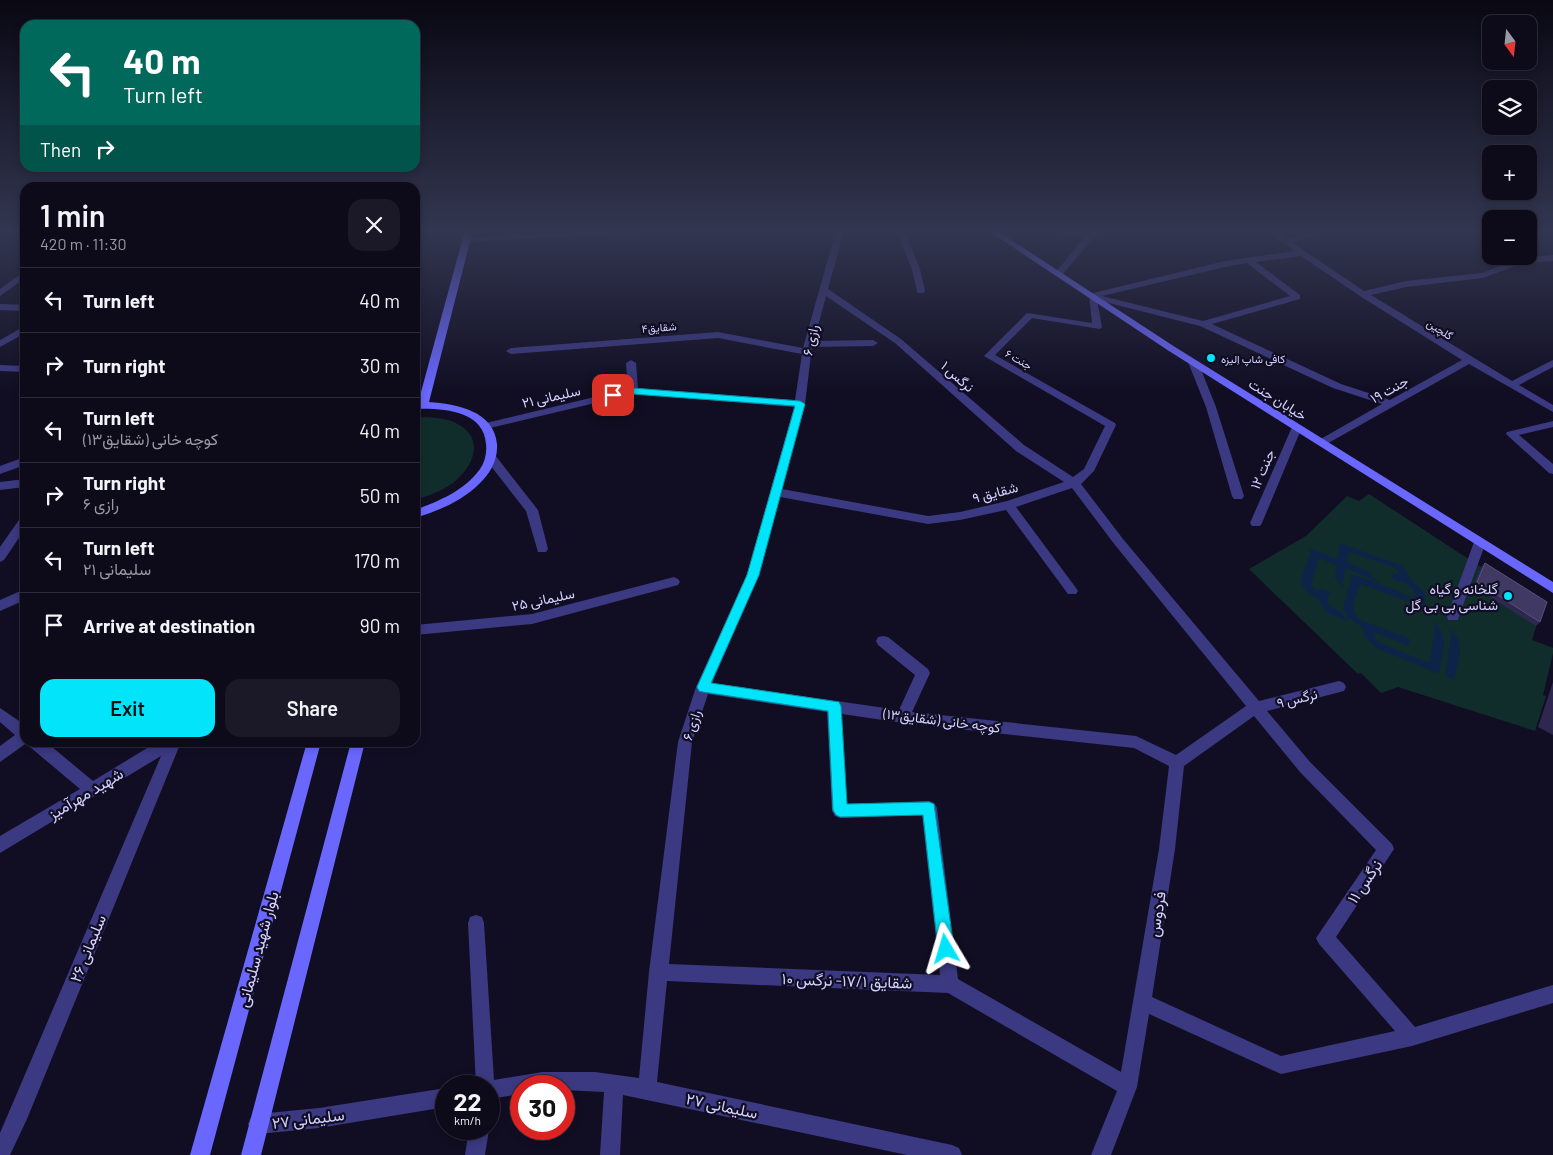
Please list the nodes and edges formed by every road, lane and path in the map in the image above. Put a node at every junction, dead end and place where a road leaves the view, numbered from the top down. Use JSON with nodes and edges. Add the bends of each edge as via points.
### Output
{"nodes":[{"id":1,"x":12,"y":284,"type":"edge"},
{"id":2,"x":454,"y":284,"type":"edge"},
{"id":3,"x":824,"y":284,"type":"edge"},
{"id":4,"x":919,"y":284,"type":"edge"},
{"id":5,"x":1075,"y":284,"type":"edge"},
{"id":6,"x":1140,"y":284,"type":"edge"},
{"id":7,"x":1280,"y":284,"type":"edge"},
{"id":8,"x":1348,"y":284,"type":"edge"},
{"id":9,"x":1407,"y":284,"type":"edge"},
{"id":10,"x":822,"y":290,"type":"junction"},
{"id":11,"x":921,"y":291,"type":"dead end"},
{"id":12,"x":0,"y":293,"type":"edge"},
{"id":13,"x":1363,"y":294,"type":"junction"},
{"id":14,"x":1092,"y":296,"type":"junction"},
{"id":15,"x":0,"y":306,"type":"edge"},
{"id":16,"x":20,"y":308,"type":"edge"},
{"id":17,"x":1203,"y":324,"type":"junction"},
{"id":18,"x":20,"y":332,"type":"edge"},
{"id":19,"x":873,"y":343,"type":"dead end"},
{"id":20,"x":0,"y":344,"type":"edge"},
{"id":21,"x":808,"y":348,"type":"junction"},
{"id":22,"x":511,"y":351,"type":"dead end"},
{"id":23,"x":1469,"y":360,"type":"junction"},
{"id":24,"x":1193,"y":362,"type":"junction"},
{"id":25,"x":631,"y":363,"type":"dead end"},
{"id":26,"x":1553,"y":363,"type":"edge"},
{"id":27,"x":0,"y":368,"type":"edge"},
{"id":28,"x":20,"y":369,"type":"edge"},
{"id":29,"x":1513,"y":384,"type":"junction"},
{"id":30,"x":1042,"y":387,"type":"joint"},
{"id":31,"x":632,"y":391,"type":"junction"},
{"id":32,"x":420,"y":402,"type":"edge"},
{"id":33,"x":800,"y":404,"type":"junction"},
{"id":34,"x":1391,"y":404,"type":"junction"},
{"id":35,"x":420,"y":406,"type":"edge"},
{"id":36,"x":1553,"y":408,"type":"edge"},
{"id":37,"x":1553,"y":424,"type":"edge"},
{"id":38,"x":486,"y":426,"type":"junction"},
{"id":39,"x":1297,"y":427,"type":"junction"},
{"id":40,"x":1323,"y":442,"type":"junction"},
{"id":41,"x":491,"y":458,"type":"junction"},
{"id":42,"x":20,"y":463,"type":"edge"},
{"id":43,"x":0,"y":470,"type":"edge"},
{"id":44,"x":1553,"y":470,"type":"edge"},
{"id":45,"x":1074,"y":483,"type":"junction"},
{"id":46,"x":20,"y":484,"type":"edge"},
{"id":47,"x":0,"y":486,"type":"edge"},
{"id":48,"x":776,"y":492,"type":"junction"},
{"id":49,"x":1238,"y":496,"type":"dead end"},
{"id":50,"x":1009,"y":506,"type":"junction"},
{"id":51,"x":420,"y":512,"type":"edge"},
{"id":52,"x":1256,"y":523,"type":"dead end"},
{"id":53,"x":20,"y":527,"type":"edge"},
{"id":54,"x":1480,"y":542,"type":"junction"},
{"id":55,"x":542,"y":549,"type":"dead end"},
{"id":56,"x":0,"y":557,"type":"edge"},
{"id":57,"x":674,"y":582,"type":"dead end"},
{"id":58,"x":1553,"y":588,"type":"edge"},
{"id":59,"x":1072,"y":591,"type":"dead end"},
{"id":60,"x":20,"y":596,"type":"edge"},
{"id":61,"x":0,"y":606,"type":"edge"},
{"id":62,"x":1453,"y":616,"type":"dead end"},
{"id":63,"x":420,"y":630,"type":"edge"},
{"id":64,"x":883,"y":641,"type":"dead end"},
{"id":65,"x":703,"y":687,"type":"junction"},
{"id":66,"x":1339,"y":687,"type":"dead end"},
{"id":67,"x":834,"y":706,"type":"junction"},
{"id":68,"x":1256,"y":708,"type":"junction"},
{"id":69,"x":0,"y":714,"type":"edge"},
{"id":70,"x":903,"y":717,"type":"junction"},
{"id":71,"x":20,"y":731,"type":"edge"},
{"id":72,"x":20,"y":739,"type":"edge"},
{"id":73,"x":41,"y":747,"type":"edge"},
{"id":74,"x":164,"y":747,"type":"edge"},
{"id":75,"x":171,"y":747,"type":"edge"},
{"id":76,"x":313,"y":747,"type":"edge"},
{"id":77,"x":357,"y":747,"type":"edge"},
{"id":78,"x":0,"y":755,"type":"edge"},
{"id":79,"x":1177,"y":763,"type":"junction"},
{"id":80,"x":91,"y":790,"type":"junction"},
{"id":81,"x":0,"y":844,"type":"edge"},
{"id":82,"x":476,"y":923,"type":"dead end"},
{"id":83,"x":658,"y":972,"type":"junction"},
{"id":84,"x":950,"y":984,"type":"junction"},
{"id":85,"x":1553,"y":994,"type":"edge"},
{"id":86,"x":1143,"y":1002,"type":"junction"},
{"id":87,"x":1412,"y":1037,"type":"junction"},
{"id":88,"x":484,"y":1075,"type":"edge"},
{"id":89,"x":614,"y":1084,"type":"junction"},
{"id":90,"x":1128,"y":1087,"type":"junction"},
{"id":91,"x":500,"y":1088,"type":"edge"},
{"id":92,"x":647,"y":1089,"type":"junction"},
{"id":93,"x":435,"y":1100,"type":"edge"},
{"id":94,"x":258,"y":1124,"type":"junction"},
{"id":95,"x":477,"y":1140,"type":"edge"},
{"id":96,"x":0,"y":1154,"type":"edge"},
{"id":97,"x":200,"y":1155,"type":"edge"},
{"id":98,"x":252,"y":1155,"type":"edge"},
{"id":99,"x":475,"y":1155,"type":"edge"},
{"id":100,"x":610,"y":1155,"type":"edge"},
{"id":101,"x":952,"y":1155,"type":"edge"},
{"id":102,"x":1100,"y":1155,"type":"edge"}],
"edges":[{"from":1,"to":12,"type":"street"},
{"from":2,"to":32,"type":"main road"},
{"from":3,"to":10,"type":"street","name":"رازی ۶"},
{"from":4,"to":11,"type":"street"},
{"from":5,"to":14,"type":"main road","name":"خیابان جنت"},
{"from":6,"to":14,"type":"street"},
{"from":7,"to":17,"type":"street","via":[[1297,297]]},
{"from":8,"to":13,"type":"street","name":"گلچین"},
{"from":9,"to":13,"type":"street"},
{"from":10,"to":21,"type":"street","name":"رازی ۶"},
{"from":10,"to":45,"type":"street","name":"نرگس ۱","via":[[898,341],[1020,448]]},
{"from":13,"to":23,"type":"street","name":"گلچین"},
{"from":14,"to":17,"type":"street"},
{"from":14,"to":24,"type":"main road","name":"خیابان جنت"},
{"from":14,"to":30,"type":"street","name":"جنت ۶","via":[[1097,327],[1030,315],[989,356]]},
{"from":15,"to":16,"type":"street"},
{"from":17,"to":34,"type":"street","via":[[1337,386]]},
{"from":18,"to":20,"type":"street"},
{"from":19,"to":21,"type":"street","name":"شقایق۴"},
{"from":21,"to":22,"type":"street","name":"شقایق۴","via":[[718,335]]},
{"from":21,"to":33,"type":"street","name":"رازی ۶"},
{"from":23,"to":29,"type":"street","name":"گلچین"},
{"from":23,"to":34,"type":"street","name":"جنت ۱۹"},
{"from":24,"to":39,"type":"main road","name":"خیابان جنت"},
{"from":24,"to":49,"type":"street","via":[[1211,407]]},
{"from":25,"to":31,"type":"street"},
{"from":26,"to":29,"type":"street"},
{"from":27,"to":28,"type":"street"},
{"from":29,"to":36,"type":"street","name":"گلچین"},
{"from":30,"to":45,"type":"street","name":"شقایق ۹","via":[[1112,425],[1088,471]]},
{"from":31,"to":33,"type":"street","name":"سلیمانی ۲۱"},
{"from":31,"to":38,"type":"street","name":"سلیمانی ۲۱"},
{"from":33,"to":48,"type":"street","name":"رازی ۶"},
{"from":34,"to":40,"type":"street","name":"جنت ۱۹"},
{"from":35,"to":38,"type":"main road","via":[[461,410]]},
{"from":37,"to":44,"type":"street","via":[[1511,434]]},
{"from":38,"to":41,"type":"main road","via":[[493,441]]},
{"from":39,"to":40,"type":"main road","name":"خیابان جنت"},
{"from":39,"to":52,"type":"street","name":"جنت ۱۲"},
{"from":40,"to":54,"type":"main road","name":"خیابان جنت"},
{"from":41,"to":51,"type":"main road","via":[[484,472],[467,489]]},
{"from":41,"to":55,"type":"street","via":[[532,510]]},
{"from":42,"to":43,"type":"street"},
{"from":45,"to":50,"type":"street","name":"شقایق ۹"},
{"from":45,"to":68,"type":"street","name":"نرگس ۱"},
{"from":46,"to":47,"type":"street"},
{"from":48,"to":50,"type":"street","name":"شقایق ۹","via":[[928,520]]},
{"from":48,"to":65,"type":"street","name":"رازی ۶","via":[[753,575]]},
{"from":50,"to":59,"type":"street"},
{"from":53,"to":56,"type":"street"},
{"from":54,"to":58,"type":"main road","name":"خیابان جنت"},
{"from":54,"to":62,"type":"street"},
{"from":57,"to":63,"type":"street","name":"سلیمانی ۲۵","via":[[532,619]]},
{"from":60,"to":61,"type":"street"},
{"from":64,"to":70,"type":"street","via":[[923,673]]},
{"from":65,"to":67,"type":"street","name":"کوچه خانی (شقایق۱۳)"},
{"from":65,"to":83,"type":"street","name":"رازی ۶","via":[[685,742]]},
{"from":66,"to":68,"type":"street","name":"نرگس ۹"},
{"from":67,"to":70,"type":"street","name":"کوچه خانی (شقایق۱۳)"},
{"from":67,"to":84,"type":"street","via":[[840,810],[929,808]]},
{"from":68,"to":79,"type":"street"},
{"from":68,"to":87,"type":"street","name":"نرگس ۱۱","via":[[1305,767],[1386,849],[1325,938]]},
{"from":69,"to":71,"type":"street"},
{"from":70,"to":79,"type":"street","name":"کوچه خانی (شقایق۱۳)","via":[[1136,742]]},
{"from":72,"to":78,"type":"street"},
{"from":73,"to":80,"type":"street"},
{"from":74,"to":80,"type":"street","name":"شهید مهرآمیز"},
{"from":75,"to":96,"type":"street","name":"سلیمانی ۲۶"},
{"from":76,"to":97,"type":"main road","name":"بلوار شهید سلیمانی"},
{"from":77,"to":94,"type":"main road"},
{"from":79,"to":86,"type":"street","name":"فردوس"},
{"from":80,"to":81,"type":"street","name":"شهید مهرآمیز"},
{"from":82,"to":88,"type":"street"},
{"from":83,"to":84,"type":"street","name":"شقایق ۱۷/۱- نرگس ۱۰"},
{"from":83,"to":92,"type":"street","name":"رازی ۶"},
{"from":84,"to":90,"type":"street","name":"شقایق ۱۷/۱- نرگس ۱۰"},
{"from":85,"to":87,"type":"street"},
{"from":86,"to":87,"type":"street","via":[[1282,1065]]},
{"from":86,"to":90,"type":"street","name":"فردوس"},
{"from":89,"to":91,"type":"street","name":"سلیمانی ۲۷","via":[[542,1081]]},
{"from":89,"to":92,"type":"street","name":"سلیمانی ۲۷"},
{"from":89,"to":100,"type":"street"},
{"from":90,"to":102,"type":"street","name":"فردوس"},
{"from":92,"to":101,"type":"street","name":"سلیمانی ۲۷"},
{"from":93,"to":94,"type":"street","name":"سلیمانی ۲۷"},
{"from":94,"to":98,"type":"main road"},
{"from":95,"to":99,"type":"street"}]}
